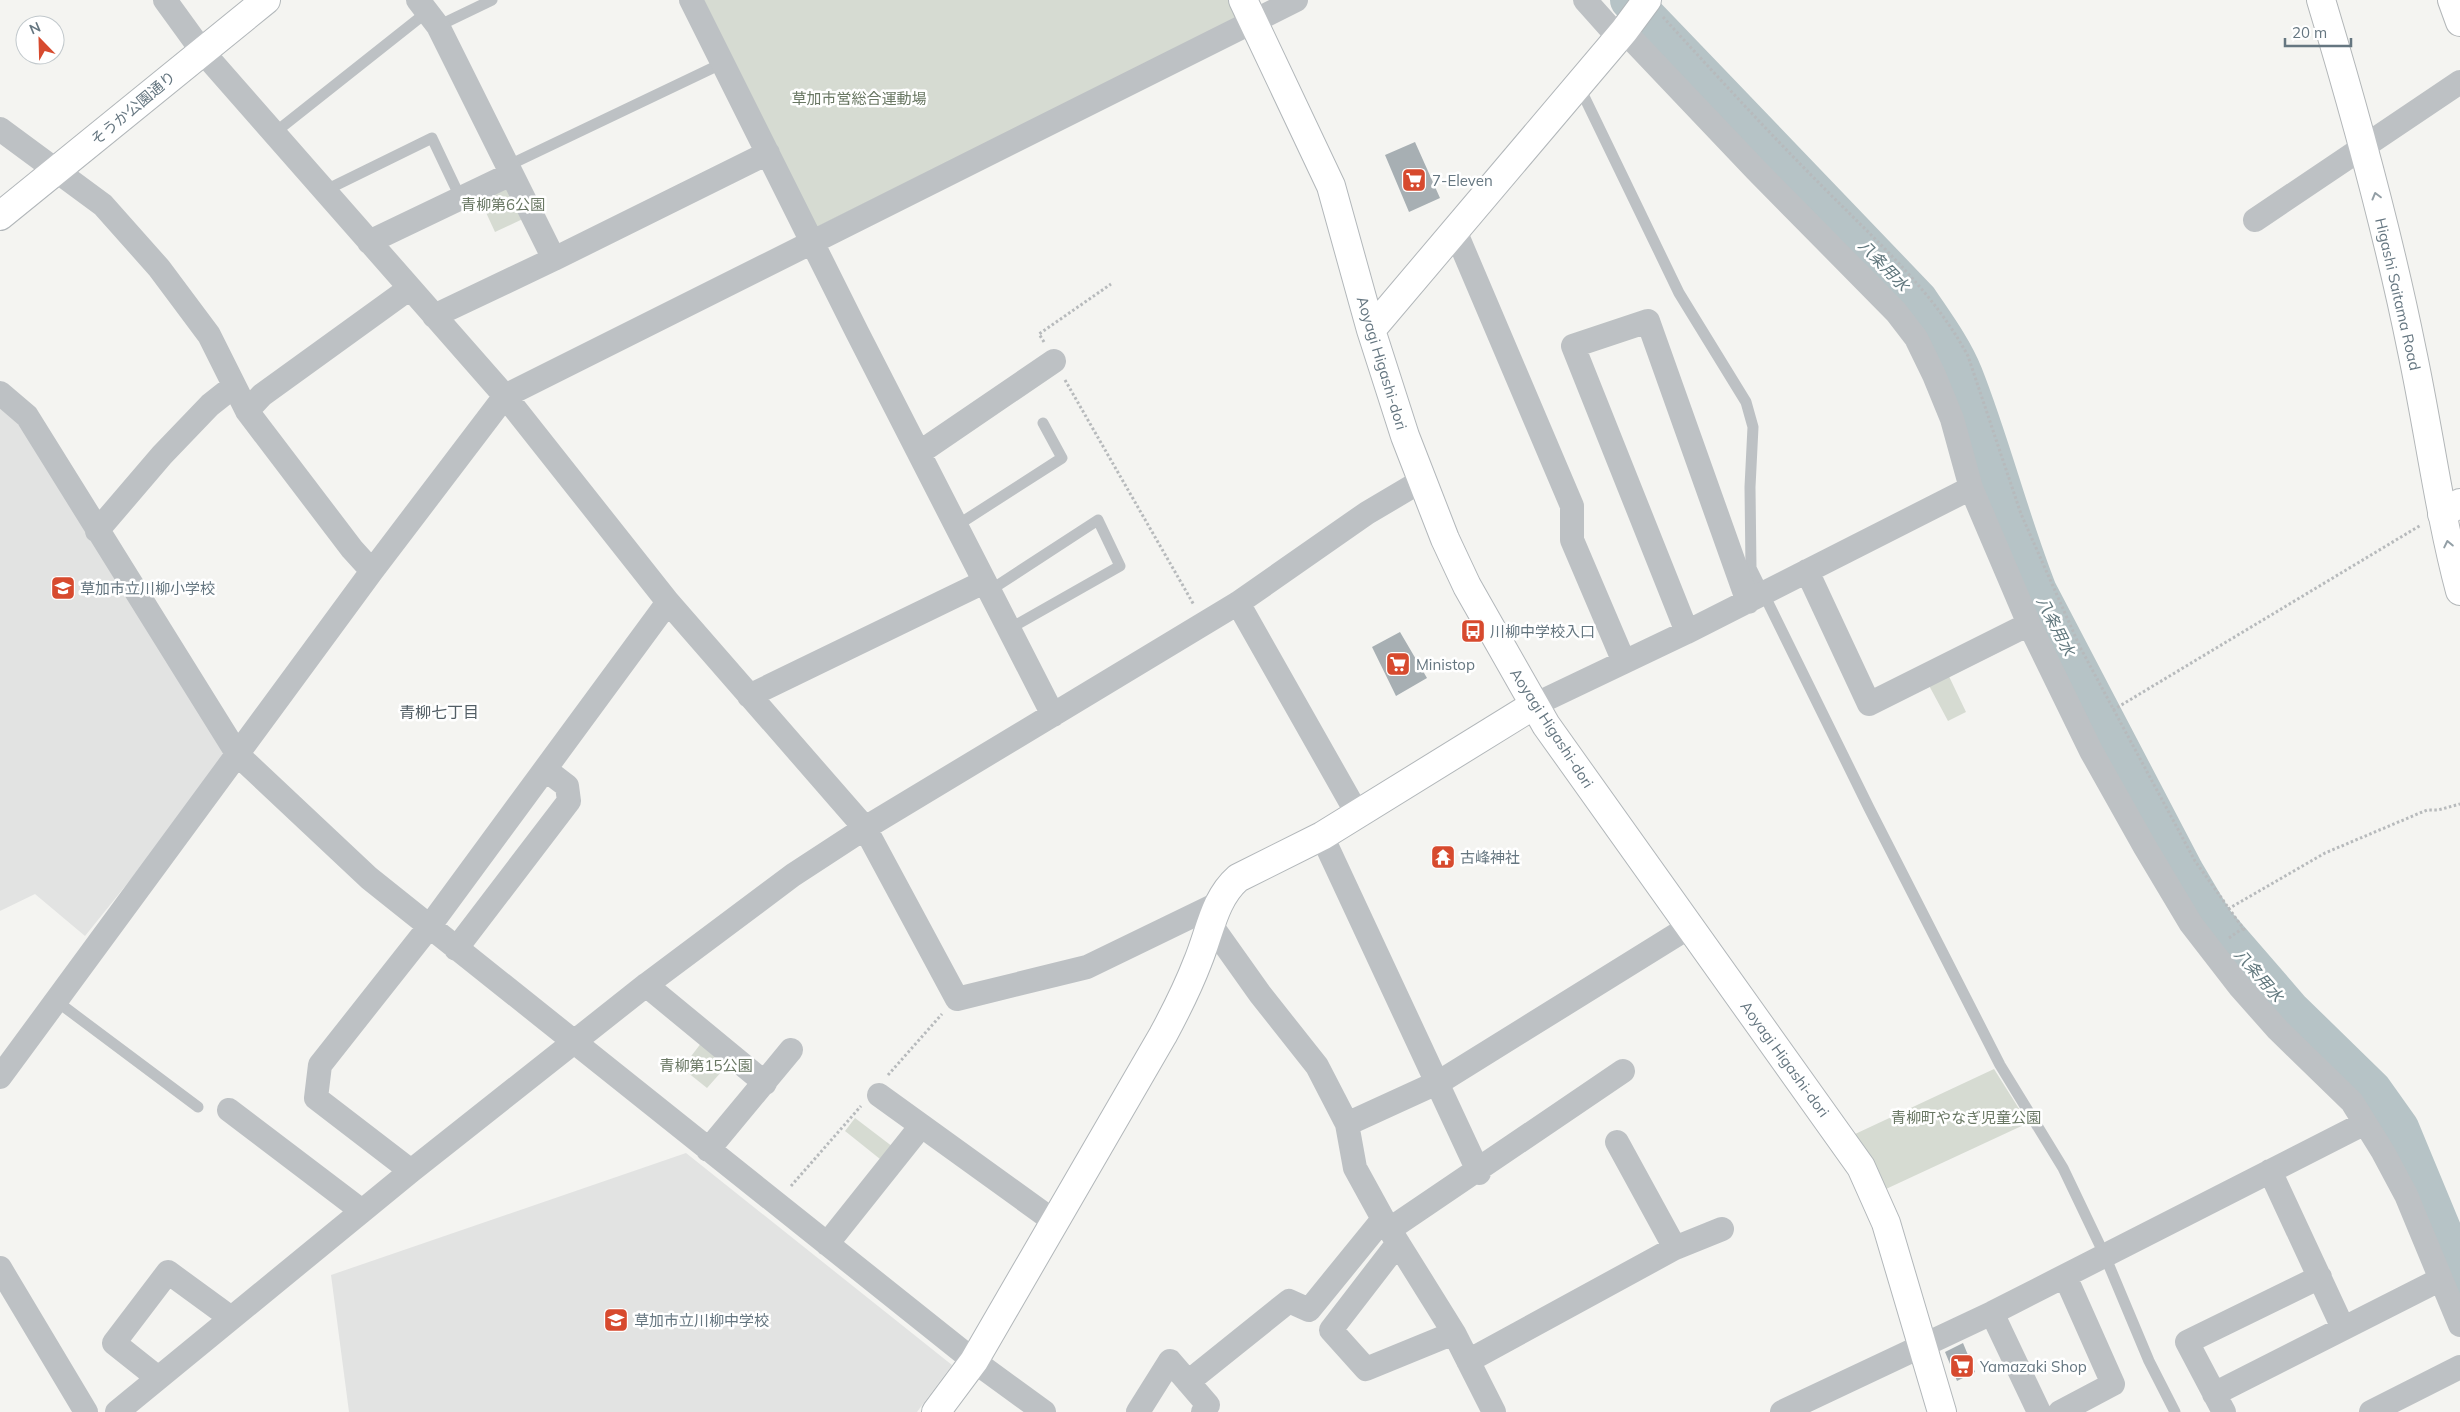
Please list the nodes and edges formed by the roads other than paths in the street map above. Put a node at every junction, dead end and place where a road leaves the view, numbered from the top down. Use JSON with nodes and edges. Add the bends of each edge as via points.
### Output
{"nodes":[{"id":1,"x":164,"y":0,"type":"edge"},
{"id":2,"x":266,"y":0,"type":"edge"},
{"id":3,"x":492,"y":0,"type":"edge"},
{"id":4,"x":691,"y":0,"type":"edge"},
{"id":5,"x":1296,"y":0,"type":"edge"},
{"id":6,"x":1586,"y":0,"type":"edge"},
{"id":7,"x":1647,"y":0,"type":"edge"},
{"id":8,"x":2321,"y":0,"type":"edge"},
{"id":9,"x":2452,"y":0,"type":"edge"},
{"id":10,"x":1248,"y":11,"type":"edge"},
{"id":11,"x":428,"y":13,"type":"edge"},
{"id":12,"x":2460,"y":22,"type":"edge"},
{"id":13,"x":1621,"y":34,"type":"junction"},
{"id":14,"x":202,"y":51,"type":"junction"},
{"id":15,"x":723,"y":63,"type":"junction"},
{"id":16,"x":2460,"y":82,"type":"edge"},
{"id":17,"x":1578,"y":84,"type":"junction"},
{"id":18,"x":0,"y":129,"type":"edge"},
{"id":19,"x":273,"y":134,"type":"junction"},
{"id":20,"x":2363,"y":146,"type":"junction"},
{"id":21,"x":768,"y":154,"type":"junction"},
{"id":22,"x":510,"y":170,"type":"junction"},
{"id":23,"x":56,"y":171,"type":"junction"},
{"id":24,"x":324,"y":191,"type":"junction"},
{"id":25,"x":460,"y":199,"type":"junction"},
{"id":26,"x":0,"y":216,"type":"edge"},
{"id":27,"x":2255,"y":220,"type":"dead end"},
{"id":28,"x":1456,"y":232,"type":"junction"},
{"id":29,"x":811,"y":241,"type":"junction"},
{"id":30,"x":369,"y":242,"type":"junction"},
{"id":31,"x":554,"y":259,"type":"junction"},
{"id":32,"x":410,"y":288,"type":"junction"},
{"id":33,"x":434,"y":316,"type":"junction"},
{"id":34,"x":1371,"y":330,"type":"junction"},
{"id":35,"x":1054,"y":361,"type":"road end"},
{"id":36,"x":234,"y":386,"type":"junction"},
{"id":37,"x":0,"y":393,"type":"edge"},
{"id":38,"x":505,"y":396,"type":"junction"},
{"id":39,"x":247,"y":411,"type":"junction"},
{"id":40,"x":1043,"y":422,"type":"dead end"},
{"id":41,"x":919,"y":453,"type":"junction"},
{"id":42,"x":1421,"y":481,"type":"junction"},
{"id":43,"x":1972,"y":488,"type":"junction"},
{"id":44,"x":2451,"y":509,"type":"edge"},
{"id":45,"x":956,"y":526,"type":"junction"},
{"id":46,"x":97,"y":531,"type":"junction"},
{"id":47,"x":372,"y":571,"type":"junction"},
{"id":48,"x":1807,"y":571,"type":"junction"},
{"id":49,"x":987,"y":587,"type":"junction"},
{"id":50,"x":2460,"y":591,"type":"edge"},
{"id":51,"x":1756,"y":598,"type":"junction"},
{"id":52,"x":668,"y":602,"type":"junction"},
{"id":53,"x":1238,"y":604,"type":"junction"},
{"id":54,"x":2029,"y":624,"type":"junction"},
{"id":55,"x":1009,"y":629,"type":"junction"},
{"id":56,"x":1688,"y":632,"type":"junction"},
{"id":57,"x":1624,"y":662,"type":"junction"},
{"id":58,"x":749,"y":696,"type":"junction"},
{"id":59,"x":1534,"y":705,"type":"junction"},
{"id":60,"x":1052,"y":715,"type":"junction"},
{"id":61,"x":238,"y":755,"type":"junction"},
{"id":62,"x":546,"y":770,"type":"junction"},
{"id":63,"x":1358,"y":815,"type":"junction"},
{"id":64,"x":865,"y":828,"type":"junction"},
{"id":65,"x":1322,"y":836,"type":"junction"},
{"id":66,"x":1215,"y":914,"type":"junction"},
{"id":67,"x":429,"y":927,"type":"junction"},
{"id":68,"x":1689,"y":927,"type":"junction"},
{"id":69,"x":456,"y":949,"type":"junction"},
{"id":70,"x":646,"y":985,"type":"junction"},
{"id":71,"x":55,"y":1000,"type":"junction"},
{"id":72,"x":574,"y":1041,"type":"junction"},
{"id":73,"x":791,"y":1050,"type":"dead end"},
{"id":74,"x":1622,"y":1071,"type":"dead end"},
{"id":75,"x":0,"y":1077,"type":"edge"},
{"id":76,"x":765,"y":1083,"type":"junction"},
{"id":77,"x":1436,"y":1084,"type":"junction"},
{"id":78,"x":879,"y":1095,"type":"dead end"},
{"id":79,"x":198,"y":1107,"type":"dead end"},
{"id":80,"x":229,"y":1110,"type":"dead end"},
{"id":81,"x":2365,"y":1123,"type":"junction"},
{"id":82,"x":1347,"y":1124,"type":"junction"},
{"id":83,"x":921,"y":1126,"type":"junction"},
{"id":84,"x":1617,"y":1142,"type":"dead end"},
{"id":85,"x":708,"y":1150,"type":"junction"},
{"id":86,"x":411,"y":1171,"type":"junction"},
{"id":87,"x":1478,"y":1171,"type":"junction"},
{"id":88,"x":2270,"y":1171,"type":"junction"},
{"id":89,"x":362,"y":1211,"type":"junction"},
{"id":90,"x":1055,"y":1222,"type":"junction"},
{"id":91,"x":1722,"y":1229,"type":"dead end"},
{"id":92,"x":1390,"y":1230,"type":"junction"},
{"id":93,"x":827,"y":1244,"type":"junction"},
{"id":94,"x":1675,"y":1248,"type":"junction"},
{"id":95,"x":2105,"y":1256,"type":"junction"},
{"id":96,"x":0,"y":1268,"type":"edge"},
{"id":97,"x":2065,"y":1276,"type":"junction"},
{"id":98,"x":2320,"y":1277,"type":"junction"},
{"id":99,"x":2441,"y":1279,"type":"junction"},
{"id":100,"x":1992,"y":1313,"type":"junction"},
{"id":101,"x":231,"y":1318,"type":"junction"},
{"id":102,"x":2460,"y":1325,"type":"edge"},
{"id":103,"x":2343,"y":1328,"type":"junction"},
{"id":104,"x":1454,"y":1333,"type":"junction"},
{"id":105,"x":1922,"y":1347,"type":"junction"},
{"id":106,"x":974,"y":1361,"type":"junction"},
{"id":107,"x":1468,"y":1361,"type":"junction"},
{"id":108,"x":2460,"y":1368,"type":"edge"},
{"id":109,"x":158,"y":1378,"type":"junction"},
{"id":110,"x":1188,"y":1382,"type":"junction"},
{"id":111,"x":2219,"y":1403,"type":"edge"},
{"id":112,"x":86,"y":1412,"type":"edge"},
{"id":113,"x":117,"y":1412,"type":"edge"},
{"id":114,"x":936,"y":1412,"type":"edge"},
{"id":115,"x":1044,"y":1412,"type":"edge"},
{"id":116,"x":1138,"y":1412,"type":"edge"},
{"id":117,"x":1203,"y":1412,"type":"edge"},
{"id":118,"x":1494,"y":1412,"type":"edge"},
{"id":119,"x":1782,"y":1412,"type":"edge"},
{"id":120,"x":1942,"y":1412,"type":"edge"},
{"id":121,"x":2039,"y":1412,"type":"edge"},
{"id":122,"x":2060,"y":1412,"type":"edge"},
{"id":123,"x":2175,"y":1412,"type":"edge"},
{"id":124,"x":2371,"y":1412,"type":"edge"}],
"edges":[{"from":1,"to":14,"type":"street"},
{"from":2,"to":14,"type":"main road","name":"そうか公園通り"},
{"from":3,"to":11,"type":"lane"},
{"from":4,"to":15,"type":"street"},
{"from":5,"to":10,"type":"street"},
{"from":6,"to":13,"type":"street"},
{"from":7,"to":13,"type":"main road"},
{"from":8,"to":20,"type":"main road","name":"Higashi Saitama Road"},
{"from":9,"to":12,"type":"main road"},
{"from":10,"to":29,"type":"street"},
{"from":10,"to":34,"type":"main road","name":"Aoyagi Higashi-dori","via":[[1331,186]]},
{"from":11,"to":19,"type":"lane"},
{"from":11,"to":22,"type":"street"},
{"from":13,"to":17,"type":"main road"},
{"from":13,"to":43,"type":"street","via":[[1896,312],[1916,338],[1952,420]]},
{"from":14,"to":19,"type":"street"},
{"from":14,"to":23,"type":"main road","name":"そうか公園通り"},
{"from":15,"to":21,"type":"street"},
{"from":15,"to":22,"type":"lane"},
{"from":16,"to":20,"type":"street"},
{"from":17,"to":28,"type":"main road"},
{"from":17,"to":51,"type":"lane","via":[[1679,293],[1746,402],[1753,427],[1751,568]]},
{"from":18,"to":23,"type":"street"},
{"from":19,"to":24,"type":"street"},
{"from":20,"to":27,"type":"street"},
{"from":44,"to":20,"type":"main road","name":"Higashi Saitama Road","one_way":true},
{"from":21,"to":29,"type":"street"},
{"from":21,"to":31,"type":"street"},
{"from":22,"to":25,"type":"street"},
{"from":22,"to":31,"type":"street"},
{"from":23,"to":26,"type":"main road","name":"そうか公園通り"},
{"from":23,"to":36,"type":"street","via":[[103,205],[159,268],[209,335]]},
{"from":24,"to":25,"type":"lane","via":[[432,138]]},
{"from":24,"to":30,"type":"street"},
{"from":25,"to":30,"type":"street"},
{"from":28,"to":34,"type":"main road"},
{"from":28,"to":57,"type":"street","via":[[1572,506],[1572,540]]},
{"from":29,"to":38,"type":"street"},
{"from":29,"to":41,"type":"street"},
{"from":30,"to":32,"type":"street"},
{"from":31,"to":33,"type":"street"},
{"from":32,"to":33,"type":"street"},
{"from":32,"to":39,"type":"street","via":[[262,395]]},
{"from":33,"to":38,"type":"street"},
{"from":34,"to":42,"type":"main road","name":"Aoyagi Higashi-dori"},
{"from":35,"to":41,"type":"street"},
{"from":36,"to":39,"type":"street"},
{"from":36,"to":46,"type":"street","via":[[210,405],[162,454]]},
{"from":37,"to":46,"type":"street","via":[[27,416]]},
{"from":38,"to":47,"type":"street"},
{"from":38,"to":52,"type":"street"},
{"from":39,"to":47,"type":"street"},
{"from":40,"to":45,"type":"lane","via":[[1062,458]]},
{"from":41,"to":45,"type":"street"},
{"from":42,"to":53,"type":"street","via":[[1367,513]]},
{"from":42,"to":59,"type":"main road","name":"Aoyagi Higashi-dori","via":[[1467,586]]},
{"from":43,"to":48,"type":"street"},
{"from":43,"to":54,"type":"street"},
{"from":50,"to":44,"type":"main road","name":"Higashi Saitama Road","one_way":true},
{"from":45,"to":49,"type":"street"},
{"from":46,"to":61,"type":"street"},
{"from":47,"to":61,"type":"street"},
{"from":48,"to":51,"type":"street"},
{"from":48,"to":54,"type":"street","via":[[1868,704]]},
{"from":49,"to":55,"type":"street"},
{"from":49,"to":55,"type":"lane","via":[[1098,520],[1120,566]]},
{"from":49,"to":58,"type":"street"},
{"from":51,"to":56,"type":"street"},
{"from":51,"to":56,"type":"street","via":[[1648,321],[1573,346]]},
{"from":51,"to":95,"type":"lane","via":[[1869,808],[2000,1065],[2064,1168]]},
{"from":52,"to":58,"type":"street"},
{"from":52,"to":62,"type":"street"},
{"from":53,"to":60,"type":"street"},
{"from":53,"to":63,"type":"street"},
{"from":54,"to":81,"type":"street","via":[[2096,759],[2172,896],[2278,1030],[2352,1102]]},
{"from":55,"to":60,"type":"street"},
{"from":56,"to":57,"type":"street"},
{"from":57,"to":59,"type":"street"},
{"from":58,"to":64,"type":"street"},
{"from":59,"to":63,"type":"main road"},
{"from":59,"to":68,"type":"main road","name":"Aoyagi Higashi-dori"},
{"from":60,"to":64,"type":"street"},
{"from":61,"to":67,"type":"street","via":[[369,878]]},
{"from":61,"to":71,"type":"street"},
{"from":62,"to":67,"type":"street"},
{"from":62,"to":69,"type":"street","via":[[567,786],[569,801]]},
{"from":63,"to":65,"type":"main road"},
{"from":64,"to":66,"type":"street","via":[[957,999],[1087,967]]},
{"from":64,"to":70,"type":"street","via":[[793,875]]},
{"from":65,"to":66,"type":"main road","via":[[1238,878],[1226,888]]},
{"from":65,"to":77,"type":"street"},
{"from":66,"to":82,"type":"street","via":[[1260,994],[1317,1066]]},
{"from":66,"to":90,"type":"main road","via":[[1183,998]]},
{"from":67,"to":69,"type":"street"},
{"from":67,"to":86,"type":"street","via":[[320,1065],[316,1098]]},
{"from":68,"to":77,"type":"street"},
{"from":68,"to":105,"type":"main road","name":"Aoyagi Higashi-dori","via":[[1861,1167],[1886,1223]]},
{"from":69,"to":72,"type":"street"},
{"from":70,"to":72,"type":"street"},
{"from":70,"to":76,"type":"street"},
{"from":71,"to":75,"type":"street"},
{"from":71,"to":79,"type":"lane"},
{"from":72,"to":85,"type":"street"},
{"from":72,"to":86,"type":"street"},
{"from":73,"to":76,"type":"street"},
{"from":74,"to":87,"type":"street"},
{"from":76,"to":85,"type":"street"},
{"from":77,"to":82,"type":"street"},
{"from":77,"to":87,"type":"street"},
{"from":78,"to":83,"type":"street"},
{"from":80,"to":89,"type":"street"},
{"from":81,"to":88,"type":"street"},
{"from":81,"to":99,"type":"street","via":[[2406,1195]]},
{"from":82,"to":92,"type":"street","via":[[1355,1168]]},
{"from":83,"to":90,"type":"street"},
{"from":83,"to":93,"type":"street"},
{"from":84,"to":94,"type":"street"},
{"from":85,"to":93,"type":"street"},
{"from":86,"to":89,"type":"street"},
{"from":87,"to":92,"type":"street"},
{"from":88,"to":95,"type":"street"},
{"from":88,"to":98,"type":"street"},
{"from":89,"to":101,"type":"street"},
{"from":90,"to":106,"type":"main road"},
{"from":91,"to":94,"type":"street"},
{"from":92,"to":104,"type":"street"},
{"from":92,"to":104,"type":"street","via":[[1332,1330],[1366,1369]]},
{"from":92,"to":110,"type":"street","via":[[1309,1310],[1289,1301]]},
{"from":93,"to":106,"type":"street"},
{"from":94,"to":107,"type":"street"},
{"from":95,"to":97,"type":"street"},
{"from":95,"to":123,"type":"lane","via":[[2149,1361]]},
{"from":96,"to":112,"type":"street"},
{"from":97,"to":100,"type":"street"},
{"from":97,"to":122,"type":"street","via":[[2113,1384]]},
{"from":98,"to":103,"type":"street"},
{"from":98,"to":111,"type":"street","via":[[2187,1342]]},
{"from":99,"to":102,"type":"street"},
{"from":99,"to":103,"type":"street"},
{"from":100,"to":105,"type":"street"},
{"from":100,"to":121,"type":"street"},
{"from":101,"to":109,"type":"street"},
{"from":101,"to":109,"type":"street","via":[[168,1272],[114,1343]]},
{"from":103,"to":111,"type":"street"},
{"from":104,"to":107,"type":"street"},
{"from":105,"to":119,"type":"street"},
{"from":105,"to":120,"type":"main road","name":"Aoyagi Higashi-dori"},
{"from":106,"to":114,"type":"main road"},
{"from":106,"to":115,"type":"street"},
{"from":107,"to":118,"type":"street"},
{"from":108,"to":124,"type":"street"},
{"from":109,"to":113,"type":"street"},
{"from":110,"to":116,"type":"street","via":[[1170,1361]]},
{"from":110,"to":117,"type":"street","via":[[1208,1405]]}]}
